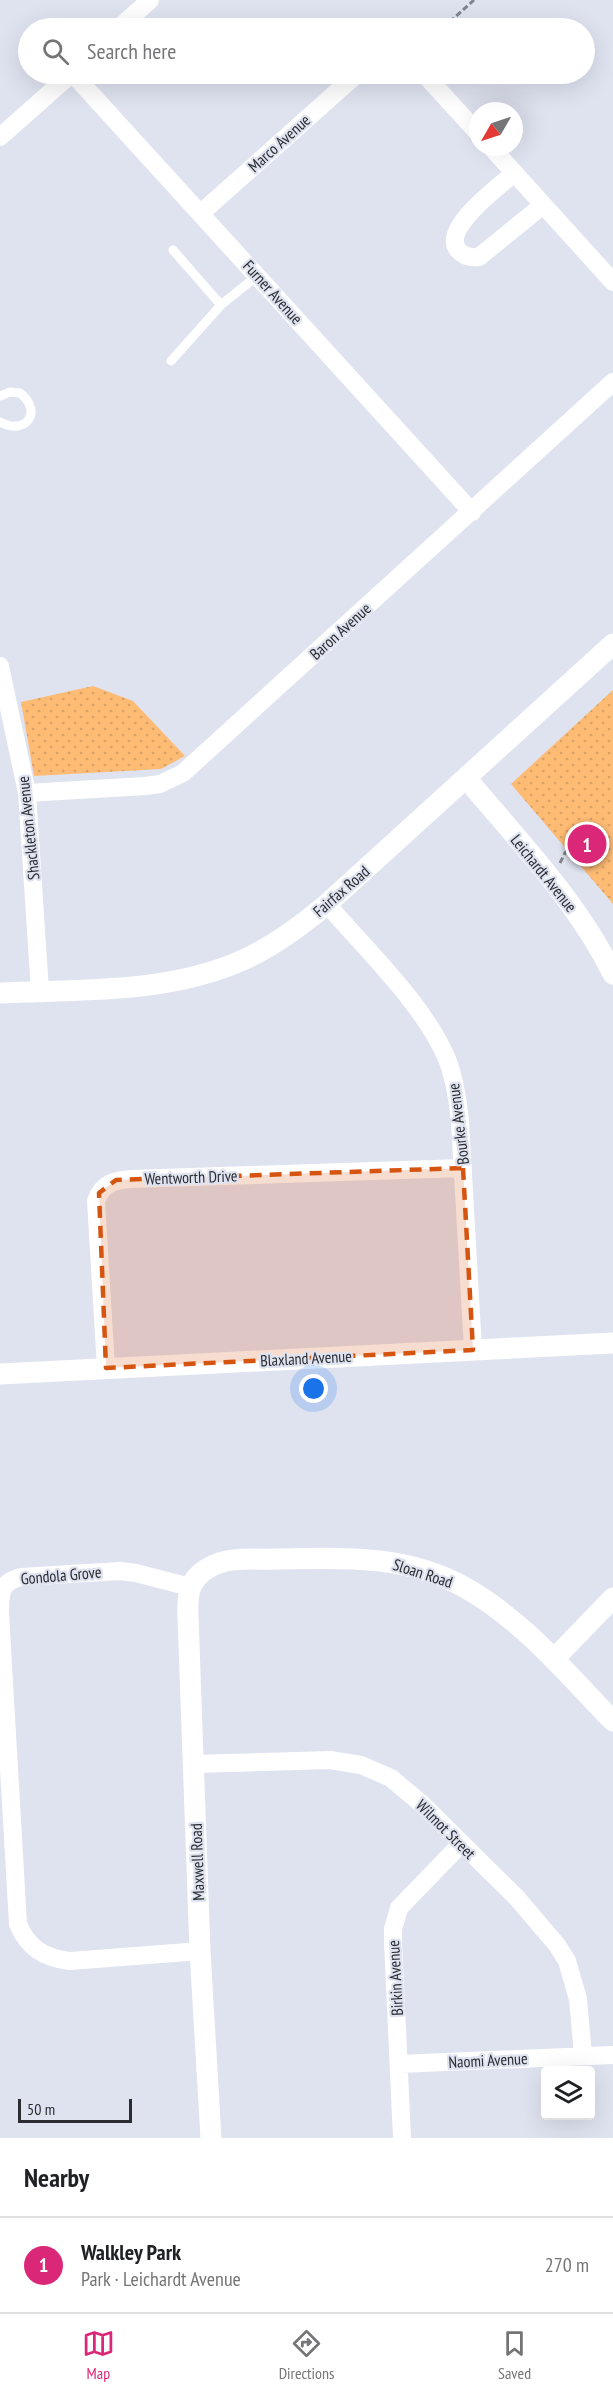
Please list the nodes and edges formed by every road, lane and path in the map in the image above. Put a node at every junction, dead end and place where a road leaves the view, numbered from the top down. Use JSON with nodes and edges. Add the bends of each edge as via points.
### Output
{"nodes":[{"id":1,"x":150,"y":0,"type":"edge"},
{"id":2,"x":474,"y":0,"type":"edge"},
{"id":3,"x":130,"y":18,"type":"edge"},
{"id":4,"x":454,"y":18,"type":"edge"},
{"id":5,"x":61,"y":84,"type":"edge"},
{"id":6,"x":81,"y":84,"type":"edge"},
{"id":7,"x":346,"y":84,"type":"edge"},
{"id":8,"x":433,"y":84,"type":"edge"},
{"id":9,"x":469,"y":123,"type":"edge"},
{"id":10,"x":0,"y":137,"type":"edge"},
{"id":11,"x":499,"y":156,"type":"edge"},
{"id":12,"x":514,"y":172,"type":"junction"},
{"id":13,"x":543,"y":205,"type":"junction"},
{"id":14,"x":201,"y":213,"type":"junction"},
{"id":15,"x":173,"y":250,"type":"dead end"},
{"id":16,"x":258,"y":275,"type":"junction"},
{"id":17,"x":613,"y":282,"type":"edge"},
{"id":18,"x":221,"y":305,"type":"junction"},
{"id":19,"x":171,"y":361,"type":"dead end"},
{"id":20,"x":613,"y":382,"type":"edge"},
{"id":21,"x":0,"y":396,"type":"edge"},
{"id":22,"x":0,"y":422,"type":"edge"},
{"id":23,"x":472,"y":512,"type":"junction"},
{"id":24,"x":613,"y":644,"type":"edge"},
{"id":25,"x":0,"y":666,"type":"edge"},
{"id":26,"x":466,"y":778,"type":"junction"},
{"id":27,"x":27,"y":793,"type":"junction"},
{"id":28,"x":580,"y":836,"type":"dead end"},
{"id":29,"x":550,"y":880,"type":"junction"},
{"id":30,"x":327,"y":904,"type":"junction"},
{"id":31,"x":613,"y":974,"type":"edge"},
{"id":32,"x":40,"y":991,"type":"junction"},
{"id":33,"x":0,"y":993,"type":"edge"},
{"id":34,"x":463,"y":1168,"type":"junction"},
{"id":35,"x":613,"y":1343,"type":"edge"},
{"id":36,"x":473,"y":1350,"type":"junction"},
{"id":37,"x":106,"y":1368,"type":"junction"},
{"id":38,"x":0,"y":1374,"type":"edge"},
{"id":39,"x":190,"y":1587,"type":"junction"},
{"id":40,"x":613,"y":1598,"type":"edge"},
{"id":41,"x":554,"y":1659,"type":"junction"},
{"id":42,"x":613,"y":1720,"type":"edge"},
{"id":43,"x":194,"y":1764,"type":"junction"},
{"id":44,"x":461,"y":1844,"type":"junction"},
{"id":45,"x":200,"y":1951,"type":"junction"},
{"id":46,"x":583,"y":2055,"type":"junction"},
{"id":47,"x":613,"y":2055,"type":"edge"},
{"id":48,"x":400,"y":2064,"type":"junction"},
{"id":49,"x":211,"y":2138,"type":"edge"},
{"id":50,"x":402,"y":2138,"type":"edge"}],
"edges":[{"from":1,"to":3,"type":"street"},
{"from":2,"to":4,"type":"path"},
{"from":5,"to":10,"type":"street"},
{"from":6,"to":14,"type":"street","name":"Furner Avenue"},
{"from":7,"to":14,"type":"street","name":"Marco Avenue"},
{"from":8,"to":9,"type":"street"},
{"from":11,"to":12,"type":"street"},
{"from":12,"to":13,"type":"street"},
{"from":12,"to":13,"type":"street","via":[[462,221],[454,240],[458,250],[468,258],[479,257]]},
{"from":13,"to":17,"type":"street"},
{"from":14,"to":16,"type":"street","name":"Furner Avenue"},
{"from":15,"to":18,"type":"lane"},
{"from":16,"to":18,"type":"lane"},
{"from":16,"to":23,"type":"street","name":"Furner Avenue"},
{"from":18,"to":19,"type":"lane"},
{"from":20,"to":23,"type":"street","name":"Baron Avenue"},
{"from":21,"to":22,"type":"lane","via":[[20,393],[31,406],[31,416],[19,426]]},
{"from":23,"to":27,"type":"street","name":"Baron Avenue","via":[[183,773],[145,786]]},
{"from":24,"to":26,"type":"street","name":"Fairfax Road"},
{"from":25,"to":27,"type":"street","name":"Shackleton Avenue"},
{"from":26,"to":29,"type":"street","name":"Leichardt Avenue"},
{"from":26,"to":30,"type":"street","name":"Fairfax Road"},
{"from":27,"to":32,"type":"street","name":"Shackleton Avenue"},
{"from":28,"to":29,"type":"path"},
{"from":29,"to":31,"type":"street","name":"Leichardt Avenue","via":[[587,928]]},
{"from":30,"to":32,"type":"street","name":"Fairfax Road","via":[[267,948],[208,974],[143,986]]},
{"from":30,"to":34,"type":"street","name":"Bourke Avenue","via":[[413,1004],[437,1040],[458,1101]]},
{"from":32,"to":33,"type":"street","name":"Fairfax Road"},
{"from":34,"to":36,"type":"street","name":"Bourke Avenue"},
{"from":34,"to":37,"type":"street","name":"Wentworth Drive","via":[[132,1179],[110,1183],[96,1201]]},
{"from":35,"to":36,"type":"street","name":"Blaxland Avenue"},
{"from":36,"to":37,"type":"street","name":"Blaxland Avenue"},
{"from":37,"to":38,"type":"street","name":"Blaxland Avenue"},
{"from":39,"to":41,"type":"street","name":"Sloan Road","via":[[211,1567],[229,1561],[345,1557],[386,1561],[464,1587],[501,1612]]},
{"from":39,"to":43,"type":"street","name":"Maxwell Road","via":[[187,1595]]},
{"from":39,"to":45,"type":"street","name":"Gondola Grove","via":[[120,1571],[21,1577],[10,1580],[3,1589],[0,1613],[21,1933],[34,1949],[56,1960]]},
{"from":40,"to":41,"type":"street"},
{"from":41,"to":42,"type":"street","name":"Sloan Road"},
{"from":43,"to":44,"type":"street","name":"Wilmot Street","via":[[311,1760],[361,1765],[377,1770],[404,1788]]},
{"from":43,"to":45,"type":"street","name":"Maxwell Road"},
{"from":44,"to":46,"type":"street","name":"Wilmot Street","via":[[531,1913],[567,1961],[578,1999]]},
{"from":44,"to":48,"type":"street","name":"Birkin Avenue","via":[[404,1901],[396,1917],[393,1942]]},
{"from":45,"to":49,"type":"street","name":"Maxwell Road"},
{"from":46,"to":47,"type":"street","name":"Naomi Avenue"},
{"from":46,"to":48,"type":"street","name":"Naomi Avenue"},
{"from":48,"to":50,"type":"street","name":"Birkin Avenue"}]}
